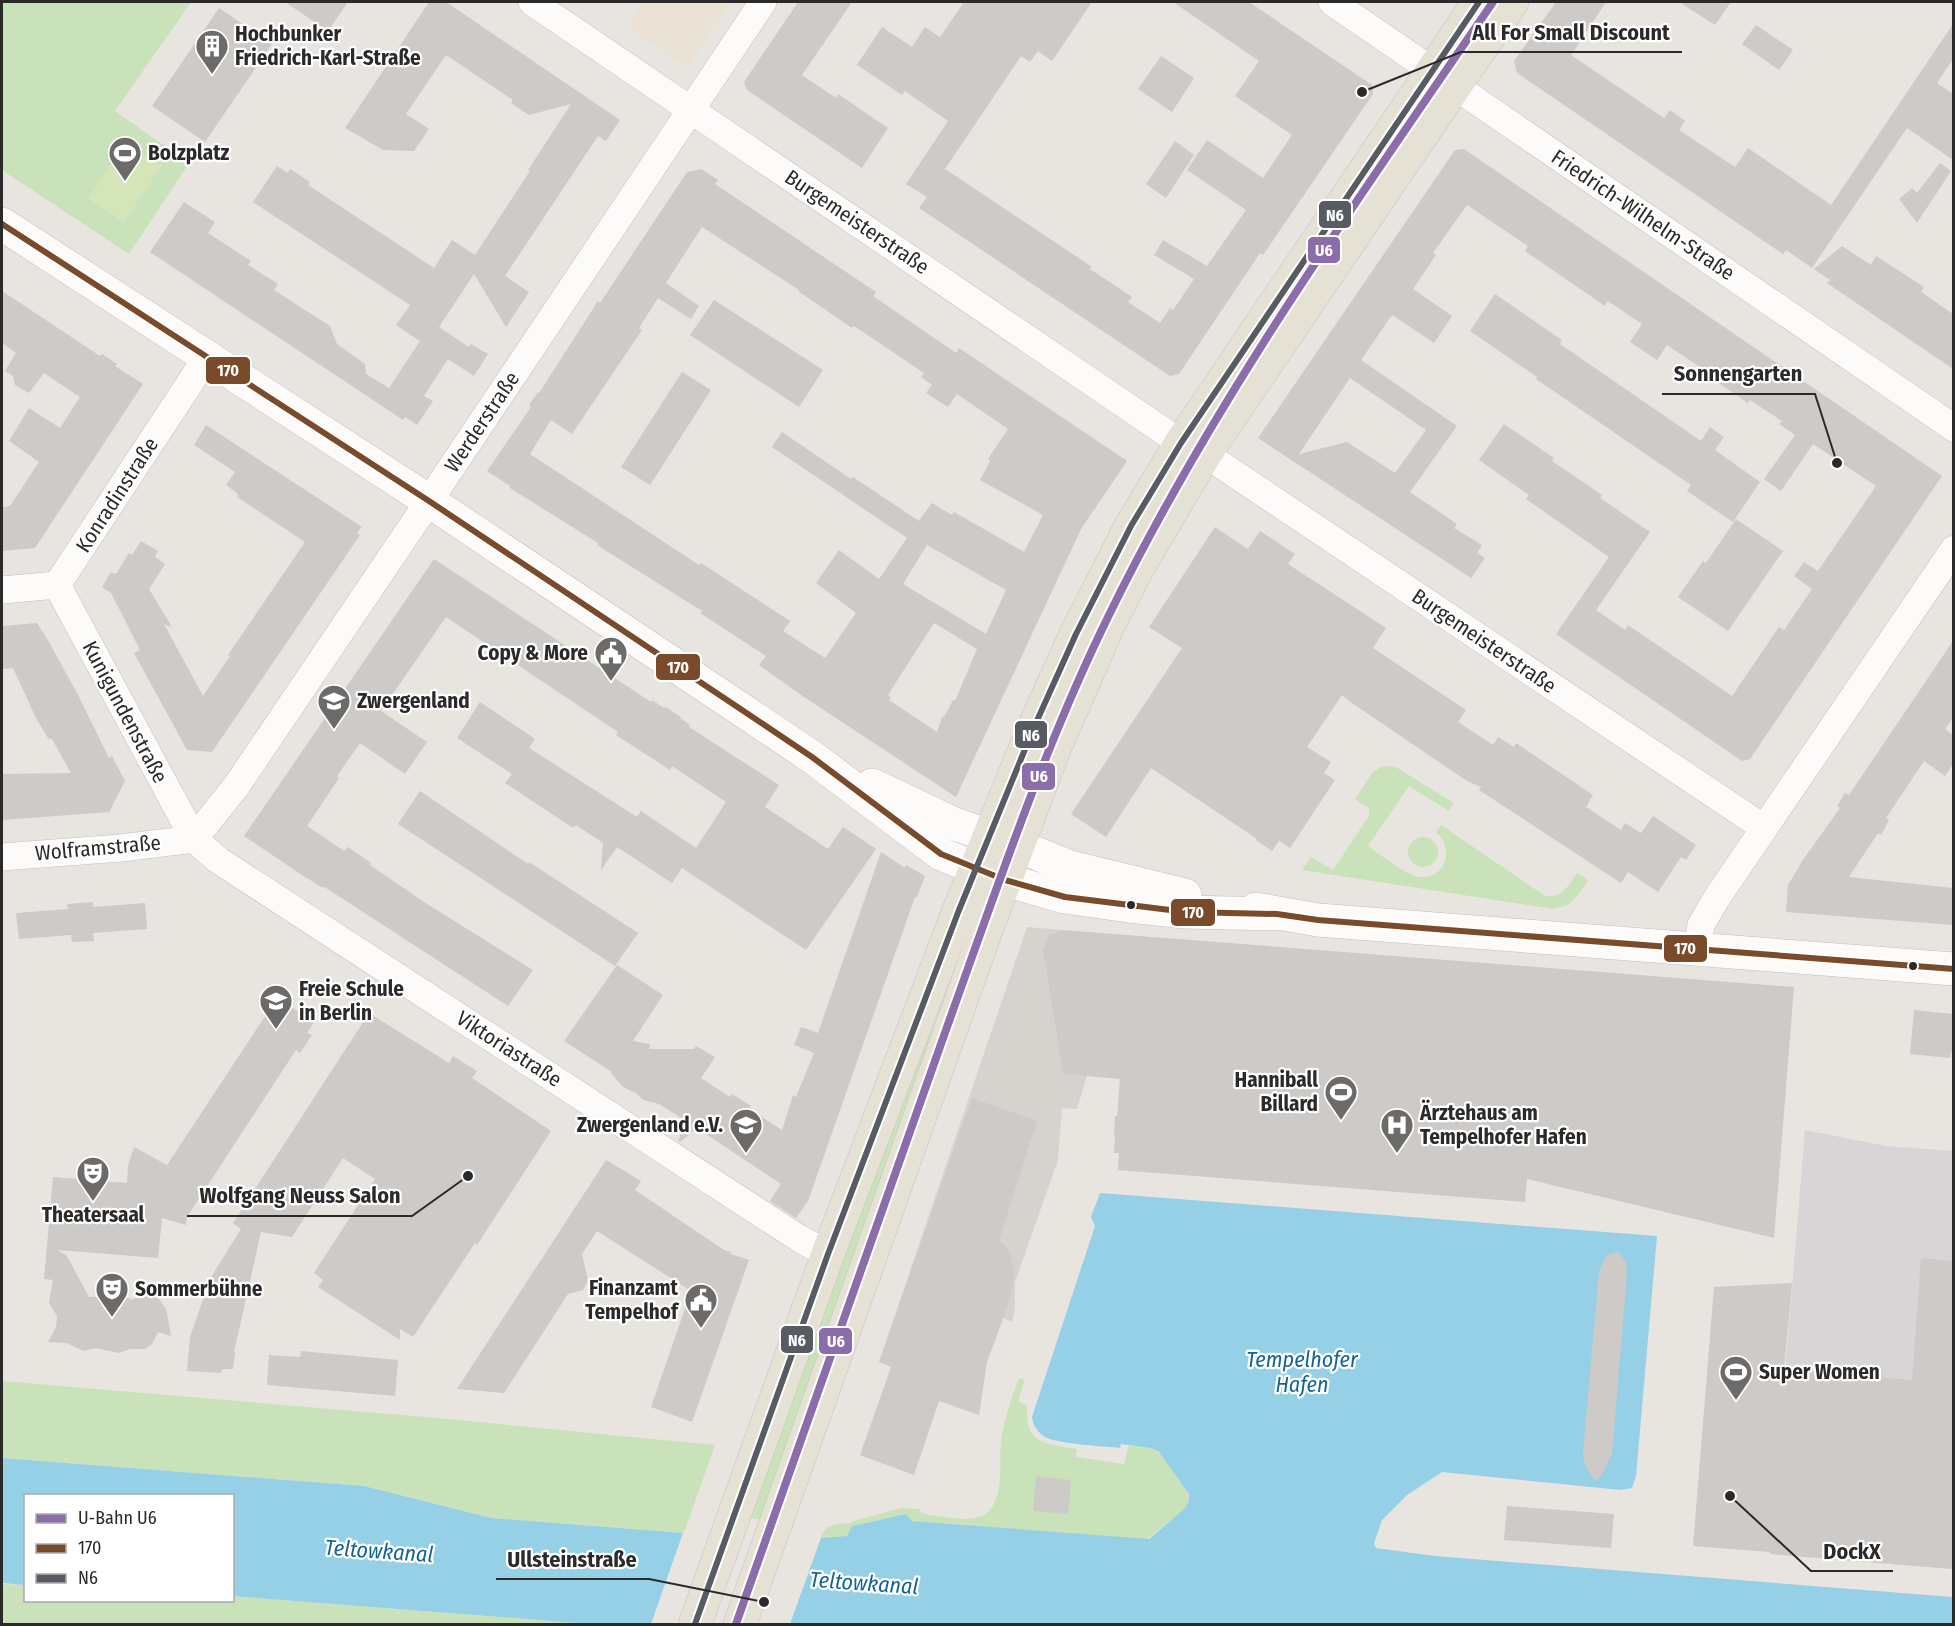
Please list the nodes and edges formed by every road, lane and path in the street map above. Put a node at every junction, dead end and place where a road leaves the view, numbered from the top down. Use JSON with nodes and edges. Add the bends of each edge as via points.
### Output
{"nodes":[{"id":1,"x":532,"y":2,"type":"edge"},
{"id":2,"x":763,"y":2,"type":"edge"},
{"id":3,"x":1332,"y":2,"type":"edge"},
{"id":4,"x":1479,"y":2,"type":"edge"},
{"id":5,"x":1512,"y":2,"type":"edge"},
{"id":6,"x":1443,"y":79,"type":"junction"},
{"id":7,"x":690,"y":110,"type":"junction"},
{"id":8,"x":2,"y":224,"type":"edge"},
{"id":9,"x":207,"y":357,"type":"junction"},
{"id":10,"x":1953,"y":428,"type":"edge"},
{"id":11,"x":1193,"y":448,"type":"junction"},
{"id":12,"x":429,"y":501,"type":"junction"},
{"id":13,"x":1953,"y":549,"type":"edge"},
{"id":14,"x":57,"y":585,"type":"junction"},
{"id":15,"x":2,"y":590,"type":"edge"},
{"id":16,"x":812,"y":757,"type":"junction"},
{"id":17,"x":1764,"y":828,"type":"junction"},
{"id":18,"x":194,"y":839,"type":"junction"},
{"id":19,"x":1004,"y":841,"type":"junction"},
{"id":20,"x":2,"y":857,"type":"edge"},
{"id":21,"x":991,"y":874,"type":"junction"},
{"id":22,"x":1276,"y":914,"type":"junction"},
{"id":23,"x":1697,"y":950,"type":"junction"},
{"id":24,"x":1953,"y":969,"type":"edge"},
{"id":25,"x":828,"y":1254,"type":"junction"},
{"id":26,"x":695,"y":1624,"type":"edge"},
{"id":27,"x":740,"y":1624,"type":"edge"}],
"edges":[{"from":1,"to":7,"type":"street","name":"Burgemeisterstraße"},
{"from":2,"to":7,"type":"street","name":"Werderstraße"},
{"from":3,"to":6,"type":"street","name":"Friedrich-Wilhelm-Straße"},
{"from":4,"to":6,"type":"main road"},
{"from":5,"to":6,"type":"main road"},
{"from":6,"to":10,"type":"street","name":"Friedrich-Wilhelm-Straße"},
{"from":6,"to":11,"type":"main road"},
{"from":7,"to":11,"type":"street","name":"Burgemeisterstraße"},
{"from":7,"to":12,"type":"street","name":"Werderstraße"},
{"from":8,"to":9,"type":"main road"},
{"from":9,"to":12,"type":"main road"},
{"from":9,"to":14,"type":"street","name":"Konradinstraße"},
{"from":11,"to":17,"type":"street","name":"Burgemeisterstraße"},
{"from":11,"to":19,"type":"main road","via":[[1053,752]]},
{"from":12,"to":16,"type":"main road"},
{"from":12,"to":18,"type":"street","name":"Werderstraße","via":[[237,785]]},
{"from":13,"to":17,"type":"street"},
{"from":14,"to":15,"type":"street"},
{"from":14,"to":18,"type":"street","name":"Kunigundenstraße"},
{"from":16,"to":19,"type":"main road","via":[[952,823]]},
{"from":16,"to":21,"type":"main road","via":[[940,854]]},
{"from":17,"to":23,"type":"street","via":[[1701,925]]},
{"from":18,"to":20,"type":"street","name":"Wolframstraße"},
{"from":18,"to":25,"type":"street","name":"Viktoriastraße","via":[[218,860]]},
{"from":19,"to":21,"type":"main road"},
{"from":19,"to":22,"type":"main road","via":[[1071,867]]},
{"from":21,"to":22,"type":"main road","via":[[1059,896],[1129,906]]},
{"from":21,"to":25,"type":"main road"},
{"from":21,"to":27,"type":"main road"},
{"from":22,"to":23,"type":"main road"},
{"from":23,"to":24,"type":"main road"},
{"from":25,"to":26,"type":"main road"}]}
